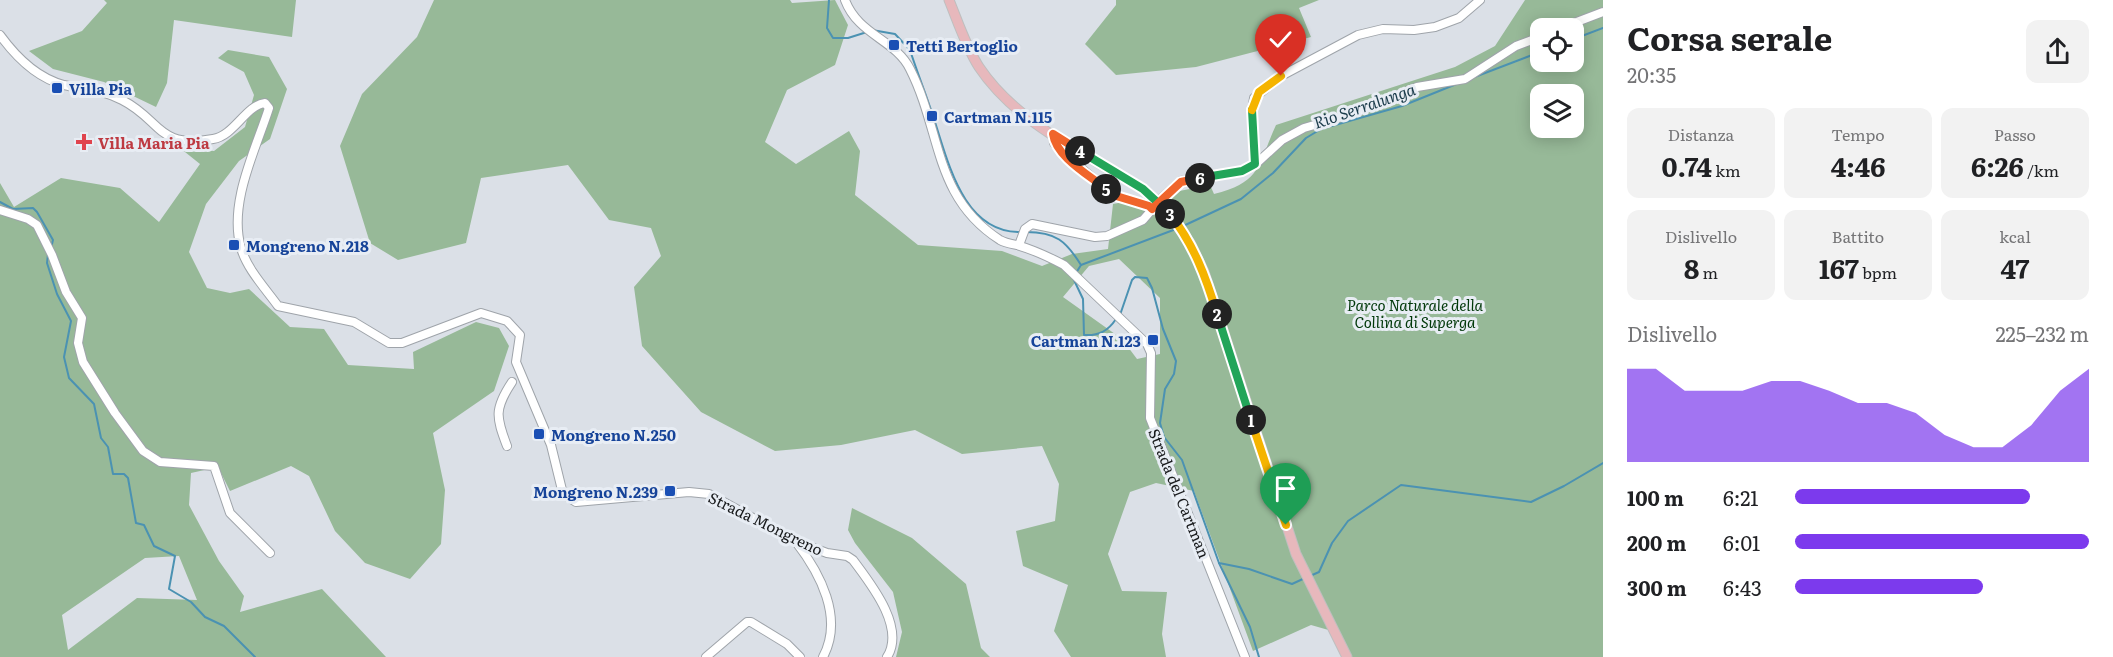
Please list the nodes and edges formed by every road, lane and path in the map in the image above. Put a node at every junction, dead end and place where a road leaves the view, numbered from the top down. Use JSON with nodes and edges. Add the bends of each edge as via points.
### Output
{"nodes":[{"id":1,"x":845,"y":0,"type":"edge"},
{"id":2,"x":949,"y":0,"type":"edge"},
{"id":3,"x":1480,"y":0,"type":"edge"},
{"id":4,"x":1603,"y":12,"type":"edge"},
{"id":5,"x":1584,"y":19,"type":"edge"},
{"id":6,"x":0,"y":35,"type":"edge"},
{"id":7,"x":1530,"y":41,"type":"edge"},
{"id":8,"x":1053,"y":134,"type":"junction"},
{"id":9,"x":1255,"y":164,"type":"junction"},
{"id":10,"x":1152,"y":209,"type":"junction"},
{"id":11,"x":0,"y":210,"type":"edge"},
{"id":12,"x":1019,"y":245,"type":"junction"},
{"id":13,"x":519,"y":369,"type":"junction"},
{"id":14,"x":507,"y":446,"type":"dead end"},
{"id":15,"x":795,"y":541,"type":"junction"},
{"id":16,"x":270,"y":553,"type":"dead end"},
{"id":17,"x":706,"y":657,"type":"edge"},
{"id":18,"x":800,"y":657,"type":"edge"},
{"id":19,"x":824,"y":657,"type":"edge"},
{"id":20,"x":887,"y":657,"type":"edge"},
{"id":21,"x":1245,"y":657,"type":"edge"},
{"id":22,"x":1347,"y":657,"type":"edge"}],
"edges":[{"from":1,"to":12,"type":"street","name":"Strada del Cartman","via":[[873,37],[897,52],[910,68],[958,202],[1002,242]]},
{"from":2,"to":8,"type":"main road","via":[[988,79],[1017,109]]},
{"from":3,"to":9,"type":"street","via":[[1458,18],[1435,27],[1383,29],[1358,35],[1281,76],[1254,98]]},
{"from":4,"to":5,"type":"street"},
{"from":6,"to":13,"type":"street","name":"Strada Mongreno","via":[[16,57],[48,79],[99,89],[124,101],[173,139],[217,139],[265,103],[269,108],[240,199],[238,232],[252,271],[278,306],[354,322],[389,343],[402,343],[481,313],[514,326],[520,335],[516,362]]},
{"from":7,"to":9,"type":"street","via":[[1465,79],[1417,87],[1355,113],[1304,128],[1282,140]]},
{"from":8,"to":10,"type":"street","via":[[1054,144],[1113,195]]},
{"from":8,"to":22,"type":"main road","bridge":true,"via":[[1143,189],[1163,206],[1190,243],[1204,272],[1296,554]]},
{"from":9,"to":10,"type":"street","via":[[1242,171],[1181,182]]},
{"from":10,"to":12,"type":"street","via":[[1136,225],[1107,236],[1032,224]]},
{"from":11,"to":16,"type":"street","via":[[37,225],[66,292],[82,318],[78,343],[83,362],[143,451],[160,462],[214,466],[230,513]]},
{"from":12,"to":21,"type":"street","name":"Strada del Cartman","via":[[1050,257],[1069,271],[1148,344],[1150,418]]},
{"from":13,"to":14,"type":"street","via":[[497,415]]},
{"from":13,"to":15,"type":"street","name":"Strada Mongreno","via":[[551,445],[561,489],[571,501],[698,492],[718,497]]},
{"from":15,"to":19,"type":"street","via":[[821,579],[826,595],[831,623],[830,645]]},
{"from":15,"to":20,"type":"street","name":"Strada Mongreno","via":[[853,560],[885,605],[892,638]]},
{"from":17,"to":18,"type":"street","via":[[751,622],[787,644]]}]}
